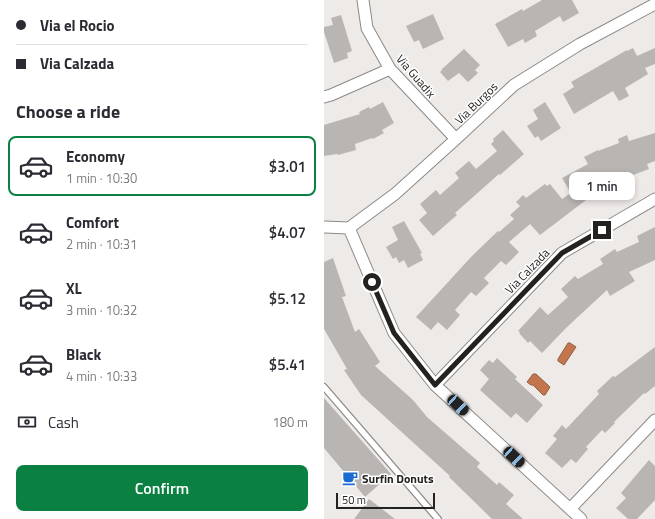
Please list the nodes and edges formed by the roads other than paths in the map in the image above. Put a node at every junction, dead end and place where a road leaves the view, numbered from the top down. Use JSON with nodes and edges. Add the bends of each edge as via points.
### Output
{"nodes":[{"id":1,"x":363,"y":0,"type":"edge"},
{"id":2,"x":655,"y":4,"type":"edge"},
{"id":3,"x":390,"y":69,"type":"junction"},
{"id":4,"x":324,"y":97,"type":"edge"},
{"id":5,"x":456,"y":140,"type":"junction"},
{"id":6,"x":655,"y":199,"type":"edge"},
{"id":7,"x":324,"y":227,"type":"edge"},
{"id":8,"x":349,"y":228,"type":"junction"},
{"id":9,"x":435,"y":385,"type":"junction"},
{"id":10,"x":324,"y":387,"type":"edge"},
{"id":11,"x":655,"y":420,"type":"edge"},
{"id":12,"x":570,"y":509,"type":"junction"},
{"id":13,"x":438,"y":519,"type":"edge"},
{"id":14,"x":581,"y":519,"type":"edge"}],
"edges":[{"from":1,"to":3,"type":"street","name":"Via Guadix","via":[[367,28]]},
{"from":2,"to":5,"type":"street","name":"Via Burgos","via":[[580,44],[514,85]]},
{"from":3,"to":4,"type":"street"},
{"from":3,"to":5,"type":"street","name":"Via Guadix"},
{"from":5,"to":8,"type":"street","name":"Via Burgos","via":[[395,194]]},
{"from":6,"to":9,"type":"street","name":"Via Calzada","via":[[562,253]]},
{"from":7,"to":8,"type":"street"},
{"from":8,"to":9,"type":"street","via":[[394,333]]},
{"from":9,"to":12,"type":"street"},
{"from":10,"to":13,"type":"lane"},
{"from":11,"to":12,"type":"street"},
{"from":12,"to":14,"type":"street"}]}
